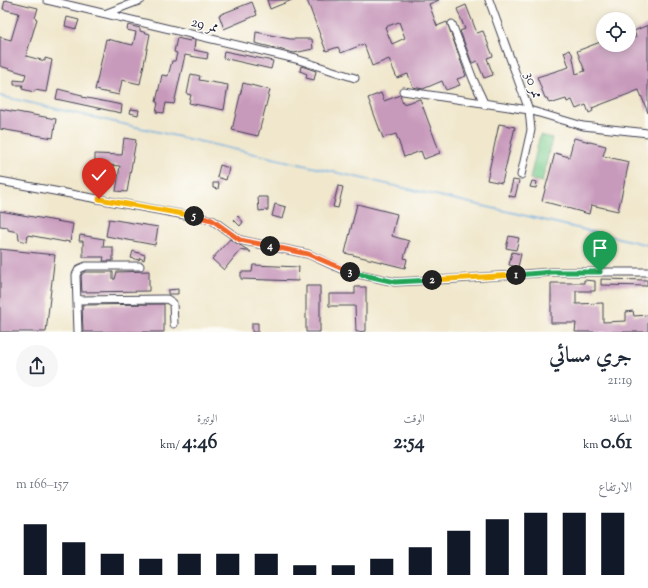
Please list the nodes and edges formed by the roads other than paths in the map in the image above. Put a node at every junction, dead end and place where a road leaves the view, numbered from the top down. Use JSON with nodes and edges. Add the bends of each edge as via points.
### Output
{"nodes":[{"id":1,"x":47,"y":0,"type":"edge"},
{"id":2,"x":140,"y":0,"type":"edge"},
{"id":3,"x":489,"y":0,"type":"edge"},
{"id":4,"x":107,"y":13,"type":"junction"},
{"id":5,"x":452,"y":24,"type":"dead end"},
{"id":6,"x":355,"y":78,"type":"dead end"},
{"id":7,"x":403,"y":91,"type":"dead end"},
{"id":8,"x":485,"y":104,"type":"junction"},
{"id":9,"x":529,"y":110,"type":"junction"},
{"id":10,"x":648,"y":133,"type":"edge"},
{"id":11,"x":521,"y":175,"type":"dead end"},
{"id":12,"x":0,"y":181,"type":"edge"},
{"id":13,"x":140,"y":266,"type":"dead end"},
{"id":14,"x":648,"y":272,"type":"edge"},
{"id":15,"x":77,"y":300,"type":"junction"},
{"id":16,"x":174,"y":324,"type":"dead end"},
{"id":17,"x":78,"y":332,"type":"edge"}],
"edges":[{"from":1,"to":4,"type":"lane","name":"ممر 29"},
{"from":2,"to":4,"type":"lane"},
{"from":3,"to":9,"type":"lane","name":"ممر 30"},
{"from":4,"to":6,"type":"lane","name":"ممر 29","via":[[296,60]]},
{"from":5,"to":8,"type":"lane"},
{"from":7,"to":8,"type":"lane"},
{"from":8,"to":9,"type":"lane"},
{"from":9,"to":10,"type":"lane","name":"ممر 30","via":[[583,126]]},
{"from":9,"to":11,"type":"lane","via":[[531,130]]},
{"from":12,"to":14,"type":"lane","via":[[212,220],[240,240],[308,254],[345,271],[395,282],[552,272]]},
{"from":13,"to":15,"type":"lane","via":[[86,266],[79,269],[76,275]]},
{"from":15,"to":16,"type":"lane","via":[[167,299],[173,303]]},
{"from":15,"to":17,"type":"lane"}]}
